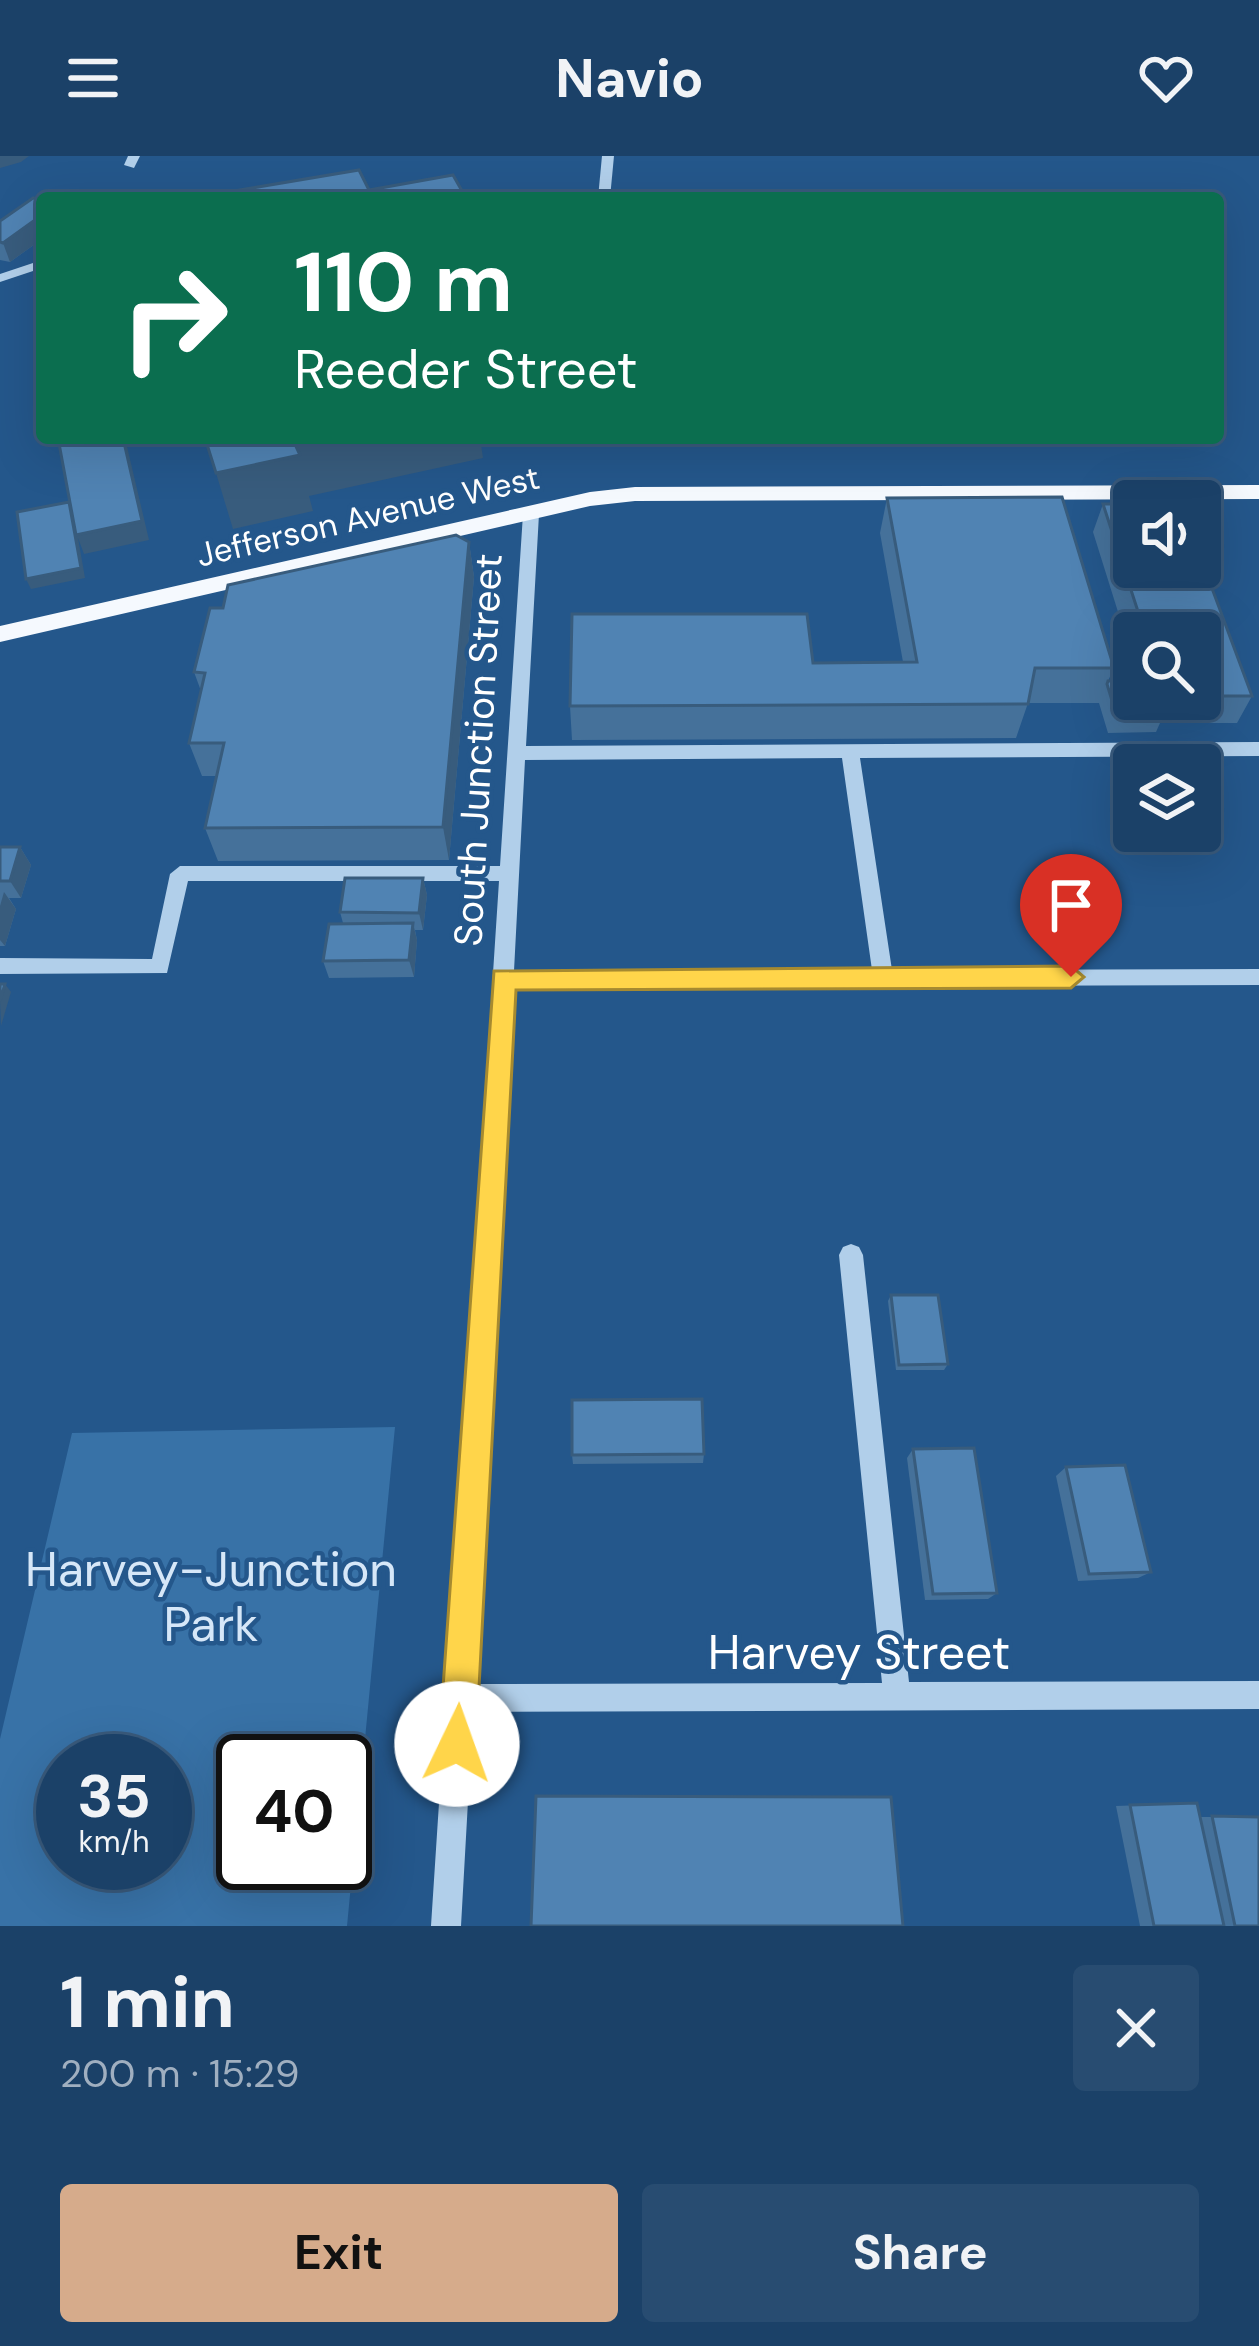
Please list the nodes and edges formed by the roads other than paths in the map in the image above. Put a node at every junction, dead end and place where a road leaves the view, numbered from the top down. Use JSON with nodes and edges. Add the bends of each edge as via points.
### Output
{"nodes":[{"id":1,"x":608,"y":156,"type":"edge"},
{"id":2,"x":605,"y":192,"type":"edge"},
{"id":3,"x":36,"y":266,"type":"edge"},
{"id":4,"x":0,"y":278,"type":"edge"},
{"id":5,"x":1259,"y":492,"type":"edge"},
{"id":6,"x":531,"y":514,"type":"junction"},
{"id":7,"x":0,"y":634,"type":"edge"},
{"id":8,"x":1259,"y":749,"type":"edge"},
{"id":9,"x":850,"y":751,"type":"junction"},
{"id":10,"x":518,"y":753,"type":"junction"},
{"id":11,"x":510,"y":873,"type":"junction"},
{"id":12,"x":0,"y":966,"type":"edge"},
{"id":13,"x":1259,"y":977,"type":"edge"},
{"id":14,"x":883,"y":978,"type":"junction"},
{"id":15,"x":504,"y":979,"type":"junction"},
{"id":16,"x":851,"y":1255,"type":"dead end"},
{"id":17,"x":1259,"y":1695,"type":"edge"},
{"id":18,"x":897,"y":1696,"type":"junction"},
{"id":19,"x":460,"y":1698,"type":"junction"},
{"id":20,"x":446,"y":1926,"type":"edge"}],
"edges":[{"from":1,"to":2,"type":"street"},
{"from":3,"to":4,"type":"street"},
{"from":5,"to":6,"type":"main road","name":"Jefferson Avenue West","via":[[677,492],[590,499]]},
{"from":6,"to":7,"type":"main road","name":"Jefferson Avenue West"},
{"from":6,"to":10,"type":"street","name":"South Junction Street"},
{"from":8,"to":9,"type":"street"},
{"from":9,"to":10,"type":"street"},
{"from":9,"to":14,"type":"street"},
{"from":10,"to":11,"type":"street","name":"South Junction Street"},
{"from":11,"to":12,"type":"street","via":[[180,874],[160,967]]},
{"from":11,"to":15,"type":"street","name":"South Junction Street"},
{"from":13,"to":14,"type":"street"},
{"from":14,"to":15,"type":"street"},
{"from":15,"to":19,"type":"street","name":"South Junction Street"},
{"from":16,"to":18,"type":"street"},
{"from":17,"to":18,"type":"street","name":"Harvey Street"},
{"from":18,"to":19,"type":"street","name":"Harvey Street"},
{"from":19,"to":20,"type":"street","name":"South Junction Street"}]}
